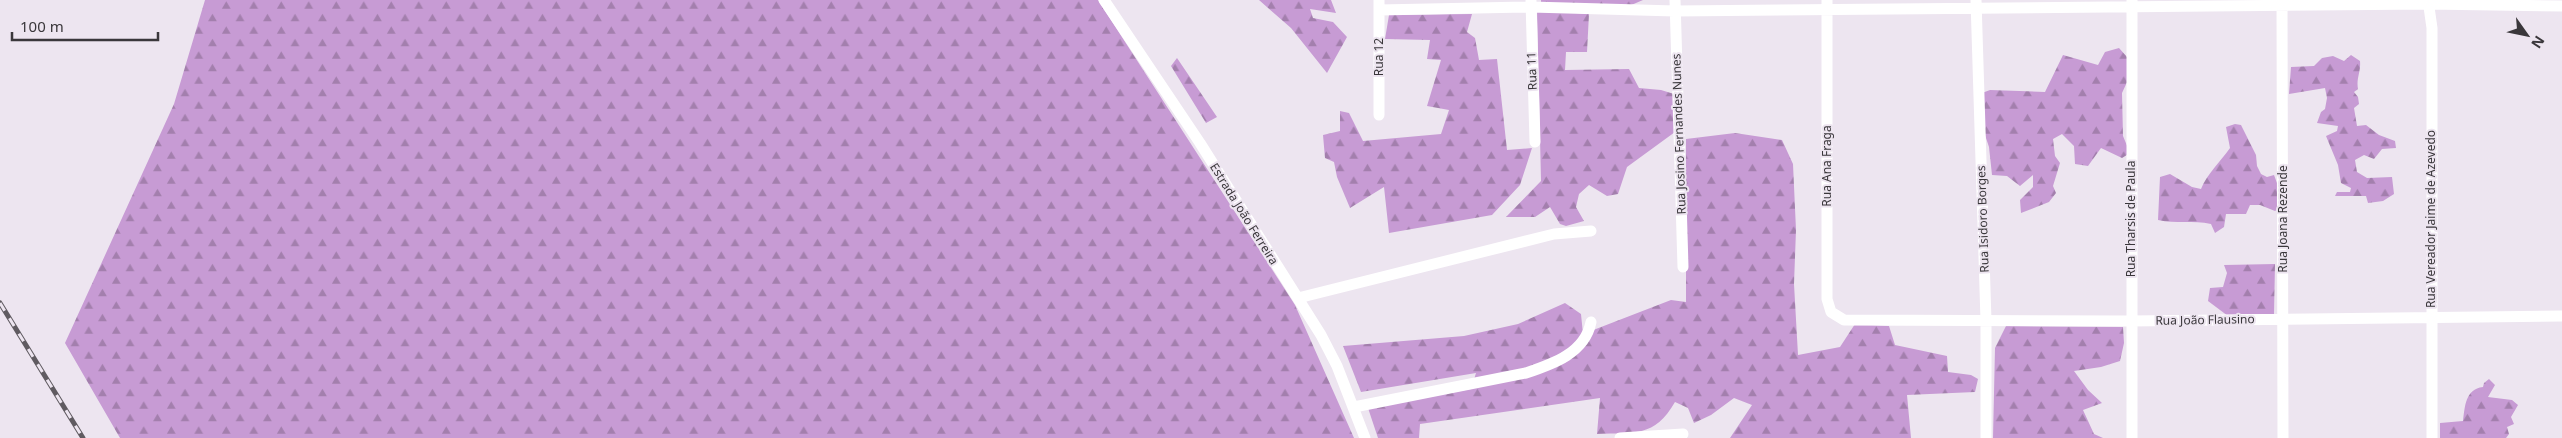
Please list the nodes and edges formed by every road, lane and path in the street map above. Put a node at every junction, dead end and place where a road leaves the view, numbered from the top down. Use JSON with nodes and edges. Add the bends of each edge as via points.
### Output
{"nodes":[{"id":1,"x":1104,"y":0,"type":"edge"},
{"id":2,"x":2428,"y":2,"type":"edge"},
{"id":3,"x":2132,"y":3,"type":"edge"},
{"id":4,"x":2282,"y":3,"type":"edge"},
{"id":5,"x":1531,"y":4,"type":"edge"},
{"id":6,"x":1827,"y":4,"type":"edge"},
{"id":7,"x":1976,"y":4,"type":"edge"},
{"id":8,"x":1379,"y":5,"type":"edge"},
{"id":9,"x":1675,"y":6,"type":"edge"},
{"id":10,"x":2562,"y":6,"type":"edge"},
{"id":11,"x":1379,"y":115,"type":"dead end"},
{"id":12,"x":1535,"y":142,"type":"dead end"},
{"id":13,"x":1591,"y":231,"type":"dead end"},
{"id":14,"x":1683,"y":268,"type":"dead end"},
{"id":15,"x":1298,"y":298,"type":"junction"},
{"id":16,"x":2562,"y":316,"type":"edge"},
{"id":17,"x":2430,"y":318,"type":"junction"},
{"id":18,"x":2283,"y":319,"type":"junction"},
{"id":19,"x":1986,"y":321,"type":"junction"},
{"id":20,"x":2130,"y":321,"type":"junction"},
{"id":21,"x":1591,"y":322,"type":"dead end"},
{"id":22,"x":1848,"y":322,"type":"joint"},
{"id":23,"x":1354,"y":407,"type":"junction"},
{"id":24,"x":1683,"y":434,"type":"dead end"},
{"id":25,"x":1365,"y":438,"type":"edge"},
{"id":26,"x":1620,"y":438,"type":"edge"},
{"id":27,"x":1986,"y":438,"type":"edge"},
{"id":28,"x":2132,"y":438,"type":"edge"},
{"id":29,"x":2283,"y":438,"type":"edge"},
{"id":30,"x":2432,"y":438,"type":"edge"}],
"edges":[{"from":1,"to":15,"type":"street","name":"Estrada João Ferreira"},
{"from":2,"to":4,"type":"street"},
{"from":2,"to":10,"type":"street"},
{"from":2,"to":17,"type":"street","name":"Rua Vereador Jaime de Azevedo","via":[[2432,28]]},
{"from":3,"to":4,"type":"street"},
{"from":3,"to":7,"type":"street"},
{"from":3,"to":20,"type":"street","name":"Rua Tharsis de Paula"},
{"from":4,"to":18,"type":"street","name":"Rua Joana Rezende"},
{"from":5,"to":8,"type":"street"},
{"from":5,"to":9,"type":"street"},
{"from":5,"to":12,"type":"street","name":"Rua 11"},
{"from":6,"to":7,"type":"street"},
{"from":6,"to":9,"type":"street"},
{"from":6,"to":22,"type":"street","name":"Rua Ana Fraga","via":[[1827,299],[1831,312]]},
{"from":7,"to":19,"type":"street","name":"Rua Isidoro Borges"},
{"from":8,"to":11,"type":"street","name":"Rua 12"},
{"from":9,"to":14,"type":"street","name":"Rua Josino Fernandes Nunes"},
{"from":13,"to":15,"type":"street","via":[[1554,234]]},
{"from":15,"to":23,"type":"street","name":"Estrada João Ferreira","via":[[1325,342]]},
{"from":16,"to":17,"type":"street","name":"Rua João Flausino"},
{"from":17,"to":18,"type":"street","name":"Rua João Flausino"},
{"from":17,"to":30,"type":"street","name":"Rua Vereador Jaime de Azevedo"},
{"from":18,"to":20,"type":"street","name":"Rua João Flausino"},
{"from":18,"to":29,"type":"street","name":"Rua Joana Rezende"},
{"from":19,"to":20,"type":"street","name":"Rua João Flausino"},
{"from":19,"to":22,"type":"street","name":"Rua João Flausino"},
{"from":19,"to":27,"type":"street","name":"Rua Isidoro Borges"},
{"from":20,"to":28,"type":"street","name":"Rua Tharsis de Paula"},
{"from":21,"to":23,"type":"street","via":[[1585,340],[1577,349],[1546,367],[1526,374]]},
{"from":23,"to":25,"type":"street","name":"Estrada João Ferreira"},
{"from":24,"to":26,"type":"street"}]}
